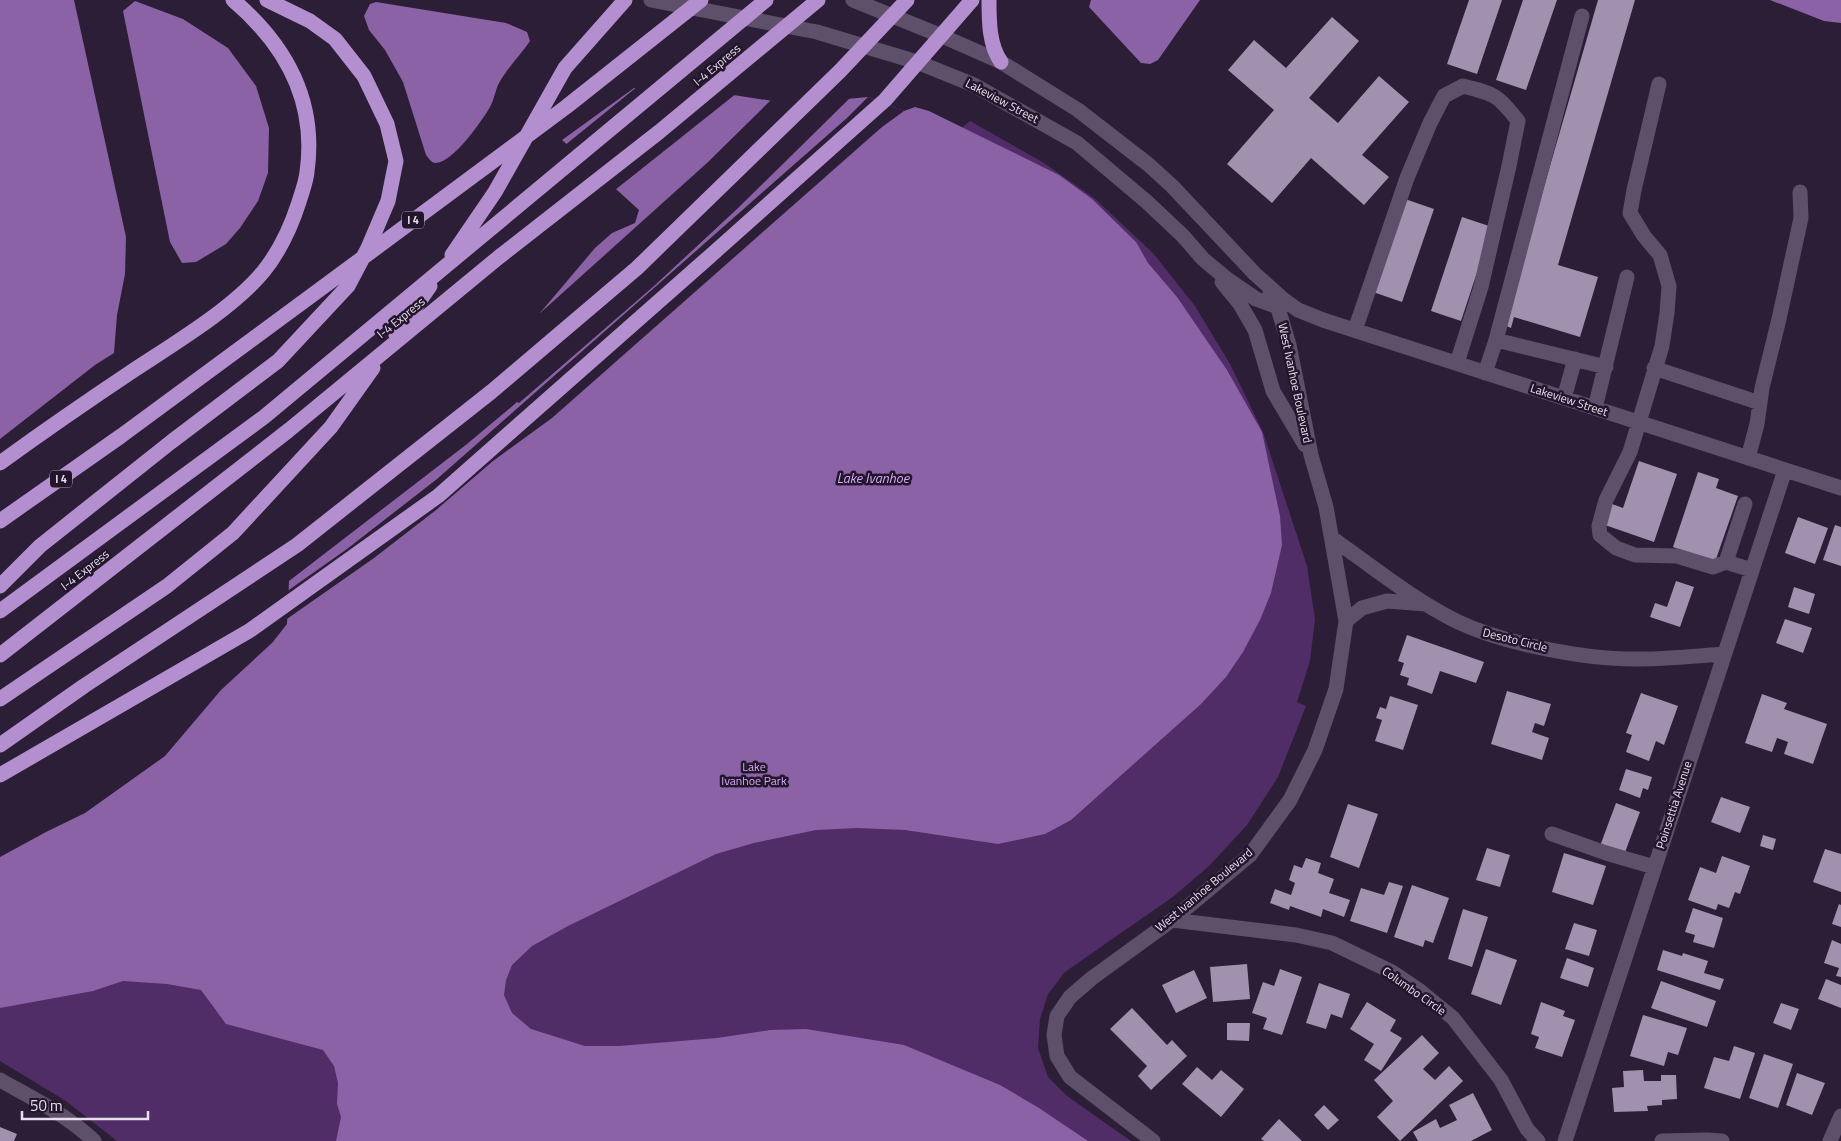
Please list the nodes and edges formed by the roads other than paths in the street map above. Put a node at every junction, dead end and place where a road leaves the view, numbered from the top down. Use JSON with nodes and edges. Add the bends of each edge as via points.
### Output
{"nodes":[{"id":1,"x":233,"y":0,"type":"edge"},
{"id":2,"x":267,"y":0,"type":"edge"},
{"id":3,"x":625,"y":0,"type":"edge"},
{"id":4,"x":651,"y":0,"type":"edge"},
{"id":5,"x":701,"y":0,"type":"edge"},
{"id":6,"x":766,"y":0,"type":"edge"},
{"id":7,"x":818,"y":0,"type":"edge"},
{"id":8,"x":853,"y":0,"type":"edge"},
{"id":9,"x":907,"y":0,"type":"edge"},
{"id":10,"x":972,"y":0,"type":"edge"},
{"id":11,"x":989,"y":0,"type":"edge"},
{"id":12,"x":1582,"y":16,"type":"dead end"},
{"id":13,"x":942,"y":36,"type":"junction"},
{"id":14,"x":917,"y":62,"type":"junction"},
{"id":15,"x":1001,"y":62,"type":"junction"},
{"id":16,"x":1659,"y":84,"type":"dead end"},
{"id":17,"x":1800,"y":192,"type":"dead end"},
{"id":18,"x":1203,"y":259,"type":"junction"},
{"id":19,"x":1627,"y":277,"type":"dead end"},
{"id":20,"x":1267,"y":285,"type":"junction"},
{"id":21,"x":1278,"y":308,"type":"junction"},
{"id":22,"x":1298,"y":310,"type":"junction"},
{"id":23,"x":1355,"y":330,"type":"junction"},
{"id":24,"x":1496,"y":340,"type":"junction"},
{"id":25,"x":1575,"y":359,"type":"junction"},
{"id":26,"x":1457,"y":363,"type":"junction"},
{"id":27,"x":1606,"y":367,"type":"junction"},
{"id":28,"x":1654,"y":368,"type":"junction"},
{"id":29,"x":1485,"y":373,"type":"junction"},
{"id":30,"x":1564,"y":398,"type":"junction"},
{"id":31,"x":1760,"y":403,"type":"junction"},
{"id":32,"x":1595,"y":408,"type":"junction"},
{"id":33,"x":1638,"y":422,"type":"junction"},
{"id":34,"x":1311,"y":455,"type":"junction"},
{"id":35,"x":1748,"y":458,"type":"junction"},
{"id":36,"x":0,"y":463,"type":"edge"},
{"id":37,"x":1785,"y":470,"type":"junction"},
{"id":38,"x":1841,"y":488,"type":"edge"},
{"id":39,"x":1745,"y":504,"type":"dead end"},
{"id":40,"x":0,"y":521,"type":"edge"},
{"id":41,"x":1333,"y":539,"type":"junction"},
{"id":42,"x":1726,"y":562,"type":"junction"},
{"id":43,"x":1752,"y":570,"type":"junction"},
{"id":44,"x":0,"y":586,"type":"edge"},
{"id":45,"x":1426,"y":604,"type":"junction"},
{"id":46,"x":0,"y":611,"type":"edge"},
{"id":47,"x":1346,"y":620,"type":"junction"},
{"id":48,"x":1724,"y":654,"type":"junction"},
{"id":49,"x":0,"y":656,"type":"edge"},
{"id":50,"x":0,"y":699,"type":"edge"},
{"id":51,"x":0,"y":745,"type":"edge"},
{"id":52,"x":0,"y":775,"type":"edge"},
{"id":53,"x":1552,"y":834,"type":"dead end"},
{"id":54,"x":1654,"y":867,"type":"junction"},
{"id":55,"x":1172,"y":920,"type":"junction"},
{"id":56,"x":0,"y":1080,"type":"edge"},
{"id":57,"x":1841,"y":1116,"type":"edge"},
{"id":58,"x":94,"y":1141,"type":"edge"},
{"id":59,"x":1153,"y":1141,"type":"edge"},
{"id":60,"x":1538,"y":1141,"type":"edge"},
{"id":61,"x":1565,"y":1141,"type":"edge"},
{"id":62,"x":1662,"y":1141,"type":"edge"},
{"id":63,"x":1722,"y":1141,"type":"edge"},
{"id":64,"x":1830,"y":1141,"type":"edge"}],
"edges":[{"from":1,"to":36,"type":"highway","via":[[260,25],[279,49],[294,74],[305,106],[309,140],[307,174],[286,238],[263,272],[232,302]]},
{"from":2,"to":44,"type":"highway","via":[[310,21],[335,39],[364,76],[387,124],[396,160],[388,201],[368,248],[348,286],[278,361],[40,546]]},
{"from":3,"to":50,"type":"highway","via":[[566,68],[495,192],[331,427],[296,467],[233,534],[167,586]]},
{"from":4,"to":14,"type":"street","name":"Lakeview Street","via":[[817,32]]},
{"from":5,"to":40,"type":"highway","number":"I 4","via":[[550,118],[121,436]]},
{"from":6,"to":46,"type":"highway","name":"I-4 Express","via":[[264,417]]},
{"from":7,"to":49,"type":"highway","name":"I-4 Express","via":[[289,430]]},
{"from":8,"to":13,"type":"street","name":"Lakeview Street"},
{"from":9,"to":51,"type":"highway","via":[[840,71],[637,268],[491,392],[297,545]]},
{"from":10,"to":13,"type":"highway"},
{"from":11,"to":15,"type":"highway","via":[[994,52]]},
{"from":12,"to":24,"type":"street"},
{"from":13,"to":14,"type":"highway"},
{"from":13,"to":15,"type":"street","name":"Lakeview Street"},
{"from":14,"to":18,"type":"street","name":"Lakeview Street","via":[[974,85],[1077,143],[1147,202]]},
{"from":14,"to":52,"type":"highway","via":[[885,100],[438,496],[250,631]]},
{"from":15,"to":20,"type":"street","name":"Lakeview Street","via":[[1078,110],[1149,165]]},
{"from":16,"to":28,"type":"street","via":[[1630,213],[1660,254],[1669,286],[1662,346]]},
{"from":17,"to":31,"type":"street","via":[[1801,218]]},
{"from":18,"to":21,"type":"street","name":"Lakeview Street","via":[[1242,290]]},
{"from":18,"to":34,"type":"street","name":"West Ivanhoe Boulevard","via":[[1240,304],[1255,330],[1273,391]]},
{"from":19,"to":27,"type":"street"},
{"from":20,"to":21,"type":"street","name":"West Ivanhoe Boulevard"},
{"from":20,"to":22,"type":"street","name":"Lakeview Street"},
{"from":21,"to":22,"type":"street","name":"Lakeview Street"},
{"from":21,"to":34,"type":"street","name":"West Ivanhoe Boulevard","via":[[1289,345]]},
{"from":22,"to":23,"type":"street","name":"Lakeview Street"},
{"from":23,"to":26,"type":"street","name":"Lakeview Street"},
{"from":23,"to":26,"type":"street","via":[[1407,178],[1444,96],[1463,86],[1488,92],[1503,100],[1518,121],[1480,287]]},
{"from":24,"to":25,"type":"street"},
{"from":24,"to":29,"type":"street"},
{"from":25,"to":27,"type":"street"},
{"from":25,"to":30,"type":"street"},
{"from":26,"to":29,"type":"street","name":"Lakeview Street"},
{"from":27,"to":32,"type":"street"},
{"from":28,"to":31,"type":"street"},
{"from":28,"to":33,"type":"street"},
{"from":29,"to":30,"type":"street","name":"Lakeview Street"},
{"from":30,"to":32,"type":"street","name":"Lakeview Street"},
{"from":31,"to":35,"type":"street"},
{"from":32,"to":33,"type":"street","name":"Lakeview Street"},
{"from":33,"to":35,"type":"street","name":"Lakeview Street"},
{"from":33,"to":42,"type":"street","via":[[1630,452],[1606,500],[1599,526],[1600,535],[1616,548],[1636,555],[1677,556],[1713,567]]},
{"from":34,"to":41,"type":"street","name":"West Ivanhoe Boulevard"},
{"from":35,"to":37,"type":"street","name":"Lakeview Street"},
{"from":37,"to":38,"type":"street","name":"Lakeview Street"},
{"from":37,"to":43,"type":"street","name":"Poinsettia Avenue"},
{"from":39,"to":42,"type":"street"},
{"from":41,"to":45,"type":"street","name":"Desoto Circle"},
{"from":41,"to":47,"type":"street","name":"West Ivanhoe Boulevard"},
{"from":42,"to":43,"type":"street"},
{"from":43,"to":48,"type":"street","name":"Poinsettia Avenue"},
{"from":45,"to":47,"type":"street","via":[[1387,601],[1362,608]]},
{"from":45,"to":48,"type":"street","name":"Desoto Circle","via":[[1474,629],[1584,655],[1639,659]]},
{"from":47,"to":55,"type":"street","name":"West Ivanhoe Boulevard","via":[[1336,689],[1315,750],[1290,800],[1250,855]]},
{"from":48,"to":54,"type":"street","name":"Poinsettia Avenue"},
{"from":53,"to":54,"type":"street"},
{"from":54,"to":61,"type":"street","name":"Poinsettia Avenue"},
{"from":55,"to":59,"type":"street","name":"West Ivanhoe Boulevard","via":[[1070,997],[1057,1016],[1054,1035],[1057,1056],[1070,1077]]},
{"from":55,"to":60,"type":"street","name":"Columbo Circle","via":[[1296,935],[1332,943],[1392,972],[1453,1018],[1501,1080],[1527,1129]]},
{"from":56,"to":58,"type":"street","via":[[42,1103]]},
{"from":57,"to":64,"type":"street"},
{"from":62,"to":63,"type":"street"}]}
